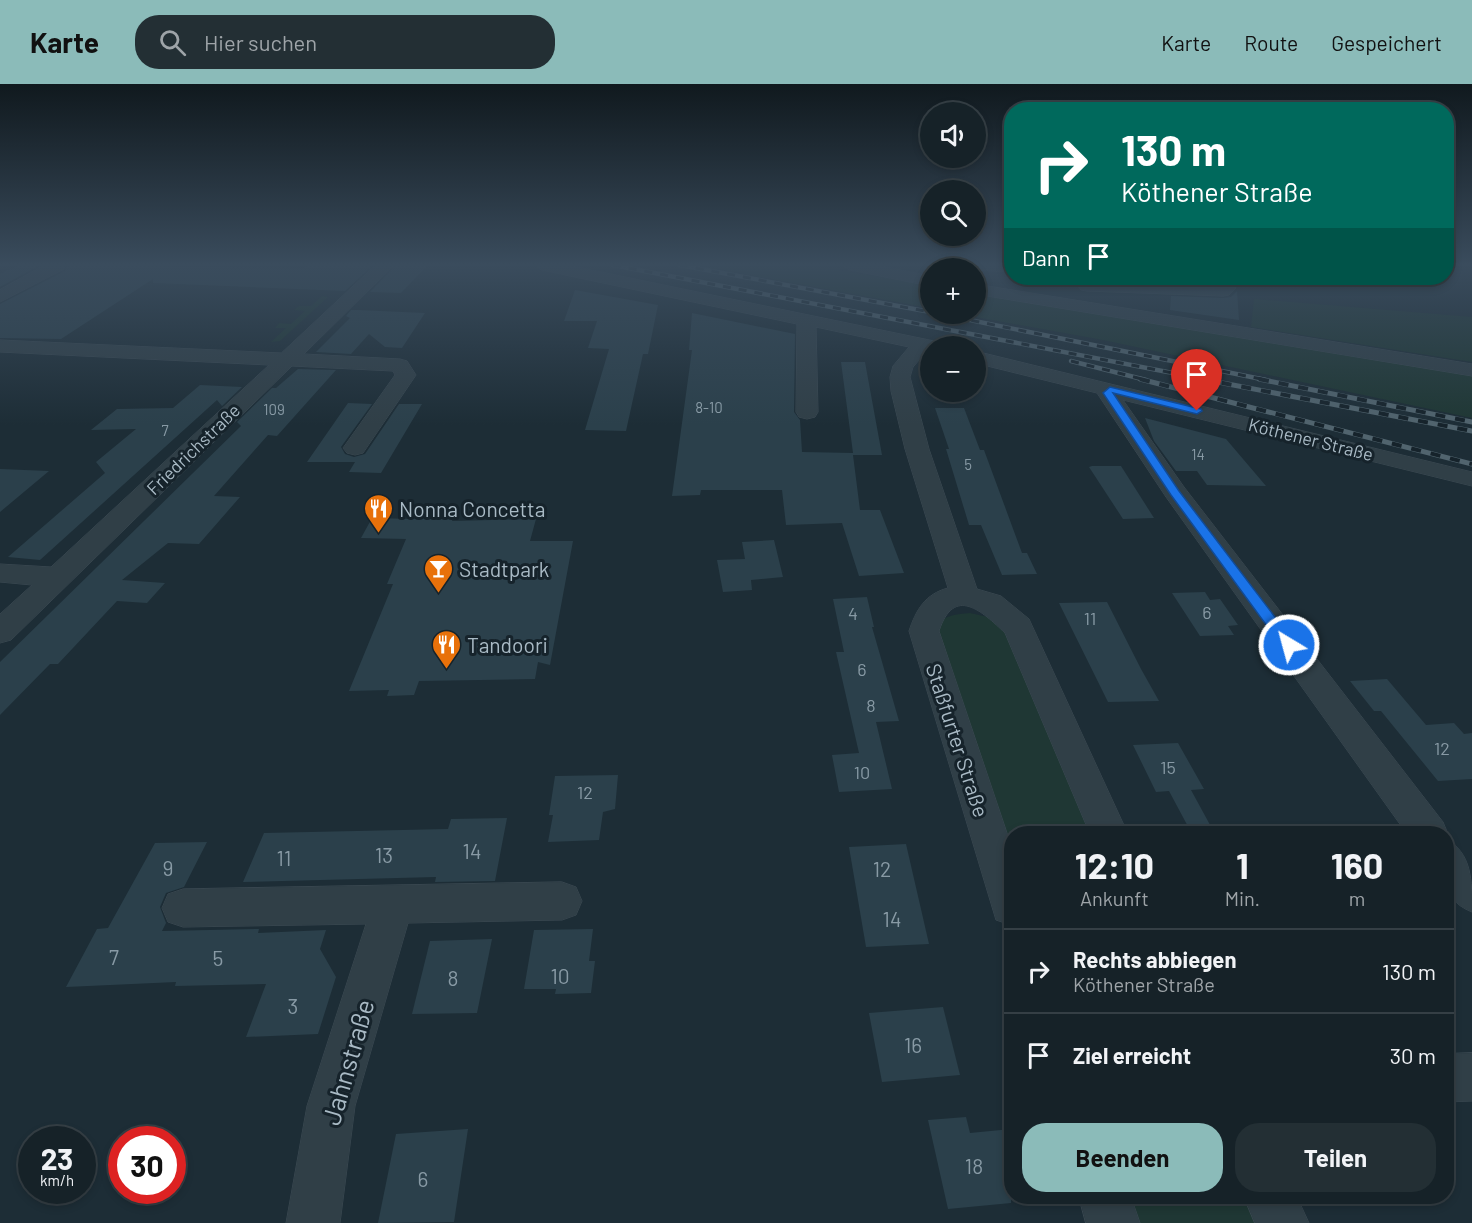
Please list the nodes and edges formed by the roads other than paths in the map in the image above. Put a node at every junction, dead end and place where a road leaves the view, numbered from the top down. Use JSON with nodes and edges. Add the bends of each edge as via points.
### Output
{"nodes":[{"id":1,"x":330,"y":318,"type":"edge"},
{"id":2,"x":802,"y":318,"type":"edge"},
{"id":3,"x":1154,"y":318,"type":"edge"},
{"id":4,"x":811,"y":320,"type":"junction"},
{"id":5,"x":920,"y":343,"type":"edge"},
{"id":6,"x":0,"y":346,"type":"edge"},
{"id":7,"x":920,"y":352,"type":"edge"},
{"id":8,"x":287,"y":359,"type":"junction"},
{"id":9,"x":986,"y":360,"type":"edge"},
{"id":10,"x":1472,"y":370,"type":"edge"},
{"id":11,"x":1110,"y":390,"type":"junction"},
{"id":12,"x":807,"y":412,"type":"dead end"},
{"id":13,"x":355,"y":448,"type":"dead end"},
{"id":14,"x":1472,"y":479,"type":"edge"},
{"id":15,"x":0,"y":573,"type":"edge"},
{"id":16,"x":58,"y":577,"type":"junction"},
{"id":17,"x":965,"y":595,"type":"junction"},
{"id":18,"x":0,"y":632,"type":"edge"},
{"id":19,"x":1105,"y":826,"type":"edge"},
{"id":20,"x":1423,"y":826,"type":"edge"},
{"id":21,"x":1454,"y":868,"type":"edge"},
{"id":22,"x":1004,"y":884,"type":"edge"},
{"id":23,"x":1472,"y":893,"type":"edge"},
{"id":24,"x":562,"y":901,"type":"dead end"},
{"id":25,"x":393,"y":904,"type":"junction"},
{"id":26,"x":183,"y":908,"type":"dead end"},
{"id":27,"x":1472,"y":1077,"type":"edge"},
{"id":28,"x":1454,"y":1078,"type":"edge"},
{"id":29,"x":1106,"y":1204,"type":"edge"},
{"id":30,"x":1273,"y":1204,"type":"edge"},
{"id":31,"x":313,"y":1223,"type":"edge"},
{"id":32,"x":1113,"y":1223,"type":"edge"},
{"id":33,"x":1282,"y":1223,"type":"edge"}],
"edges":[{"from":1,"to":8,"type":"street","name":"Friedrichstraße"},
{"from":2,"to":4,"type":"street"},
{"from":3,"to":10,"type":"street"},
{"from":4,"to":5,"type":"street"},
{"from":4,"to":12,"type":"street","via":[[806,325]]},
{"from":6,"to":8,"type":"street"},
{"from":7,"to":17,"type":"street","via":[[903,366],[902,391]]},
{"from":8,"to":13,"type":"street","via":[[400,365],[404,370],[406,375]]},
{"from":8,"to":16,"type":"street","name":"Friedrichstraße"},
{"from":9,"to":11,"type":"street","name":"Köthener Straße"},
{"from":11,"to":14,"type":"street","name":"Köthener Straße"},
{"from":11,"to":20,"type":"street","via":[[1116,407],[1175,492]]},
{"from":15,"to":16,"type":"street"},
{"from":16,"to":18,"type":"street","name":"Friedrichstraße"},
{"from":17,"to":19,"type":"street","via":[[991,603],[1018,627]]},
{"from":17,"to":22,"type":"street","name":"Staßfurter Straße","via":[[945,599],[930,613],[924,631]]},
{"from":21,"to":23,"type":"street"},
{"from":24,"to":25,"type":"street"},
{"from":25,"to":26,"type":"street"},
{"from":25,"to":31,"type":"street","name":"Jahnstraße","via":[[331,1106]]},
{"from":27,"to":28,"type":"street"},
{"from":29,"to":32,"type":"street"},
{"from":30,"to":33,"type":"street"}]}
